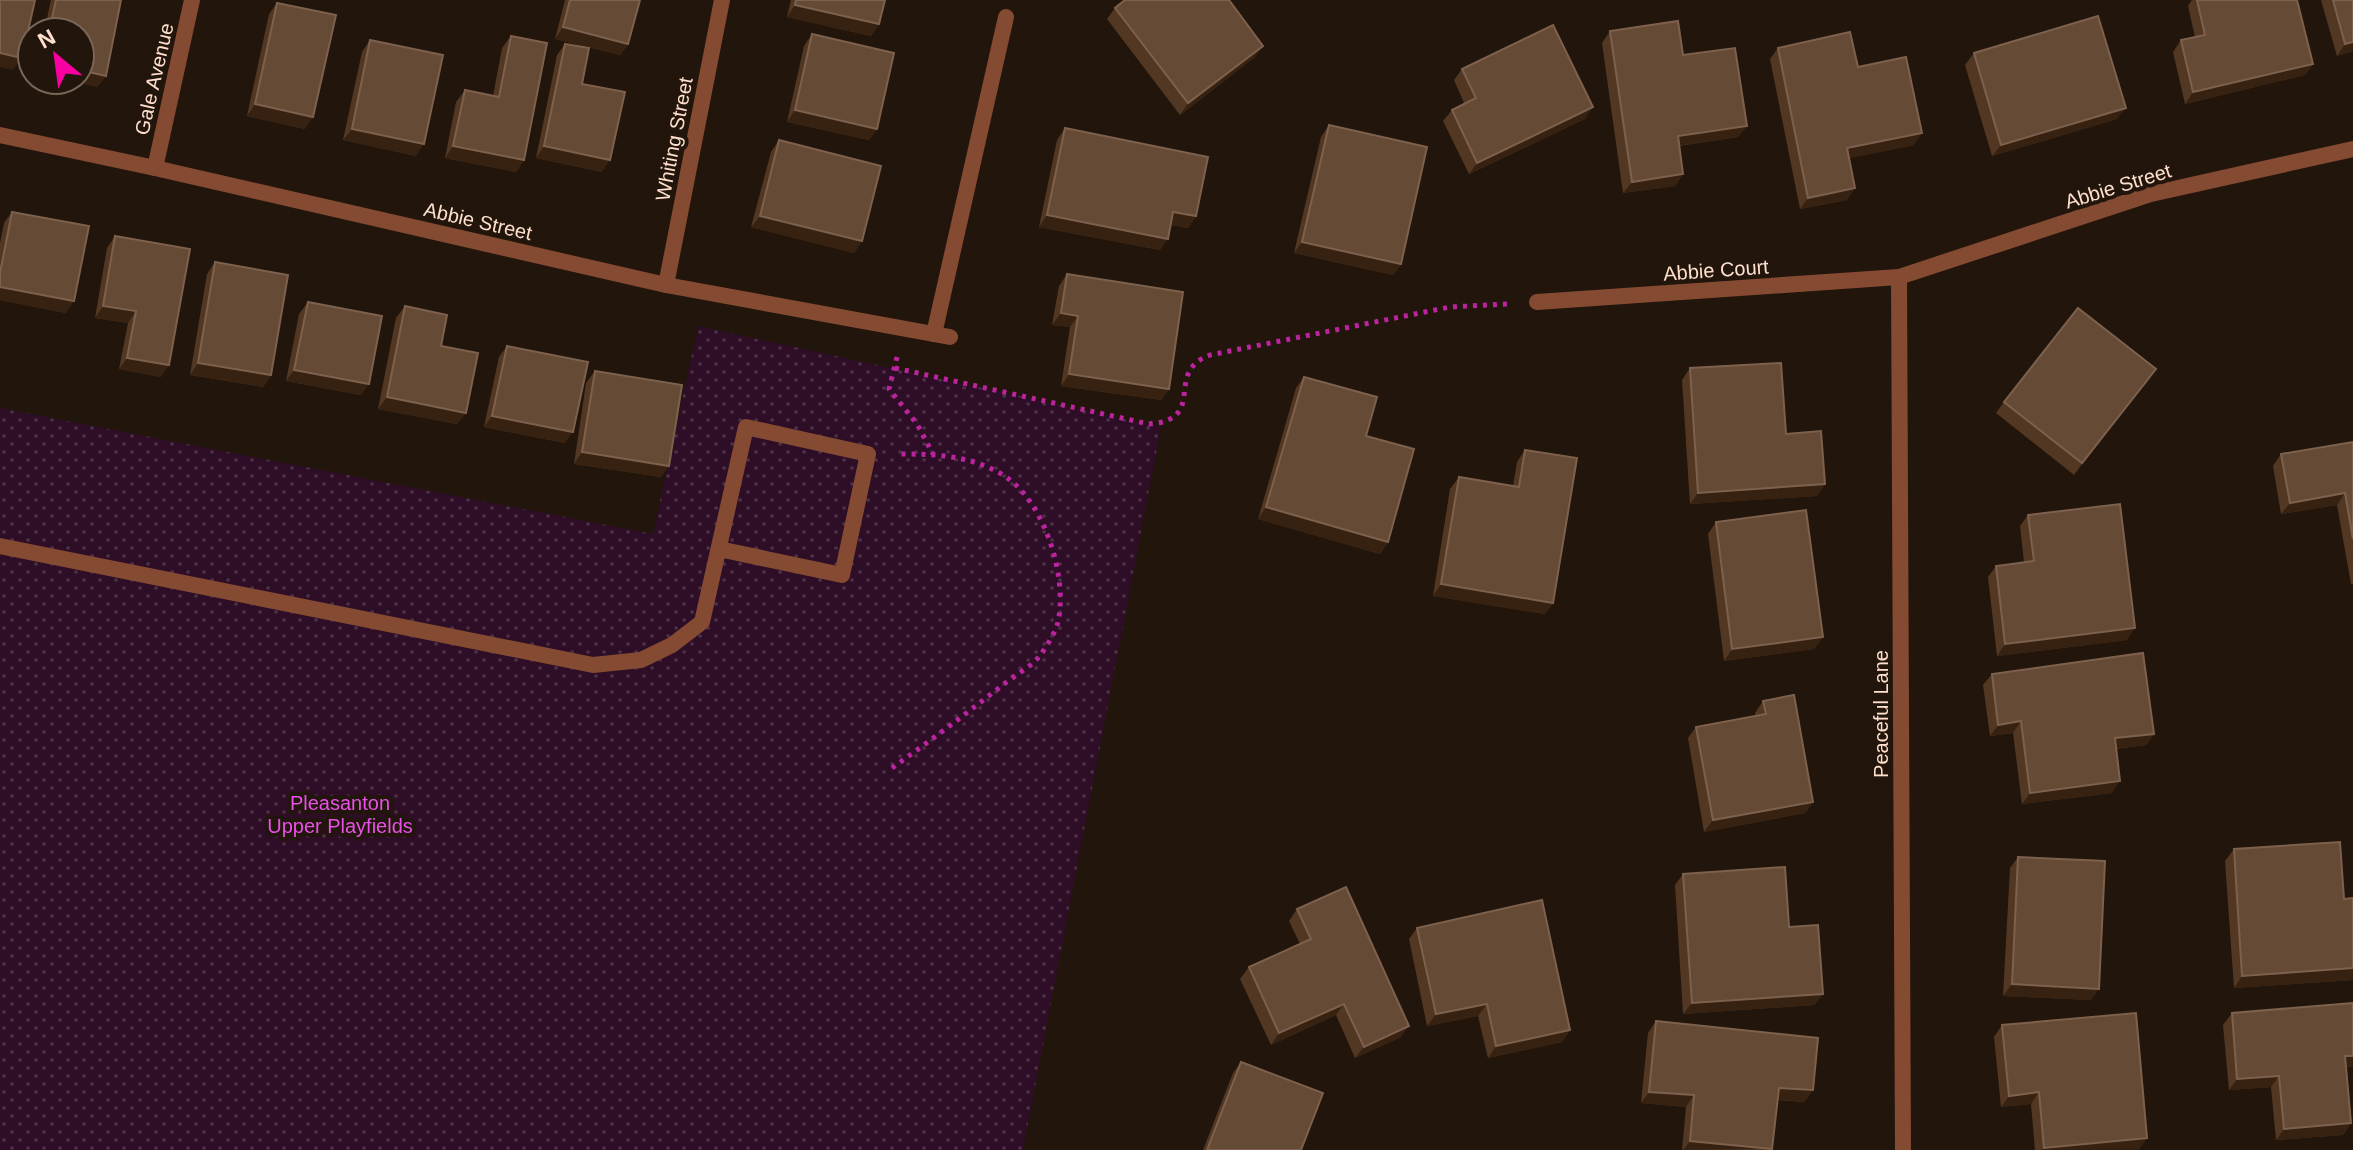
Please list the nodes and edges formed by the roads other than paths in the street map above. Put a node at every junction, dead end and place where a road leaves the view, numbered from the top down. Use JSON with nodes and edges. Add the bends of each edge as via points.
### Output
{"nodes":[{"id":1,"x":192,"y":0,"type":"edge"},
{"id":2,"x":722,"y":0,"type":"edge"},
{"id":3,"x":1006,"y":17,"type":"dead end"},
{"id":4,"x":0,"y":135,"type":"edge"},
{"id":5,"x":2353,"y":149,"type":"edge"},
{"id":6,"x":155,"y":168,"type":"junction"},
{"id":7,"x":1899,"y":277,"type":"junction"},
{"id":8,"x":666,"y":285,"type":"junction"},
{"id":9,"x":1537,"y":302,"type":"road end"},
{"id":10,"x":0,"y":546,"type":"edge"},
{"id":11,"x":719,"y":549,"type":"junction"},
{"id":12,"x":1903,"y":1150,"type":"edge"}],
"edges":[{"from":1,"to":6,"type":"street","name":"Gale Avenue"},
{"from":2,"to":8,"type":"street","name":"Whiting Street"},
{"from":3,"to":8,"type":"street","name":"Abbie Street","via":[[942,336]]},
{"from":4,"to":6,"type":"street","name":"Abbie Street"},
{"from":5,"to":7,"type":"street","name":"Abbie Street","via":[[2151,194]]},
{"from":6,"to":8,"type":"street","name":"Abbie Street"},
{"from":7,"to":9,"type":"street","name":"Abbie Court"},
{"from":7,"to":12,"type":"street","name":"Peaceful Lane"},
{"from":10,"to":11,"type":"street","via":[[593,665],[641,660],[702,622]]},
{"from":11,"to":11,"type":"street","via":[[746,427],[868,454],[842,575]]}]}
